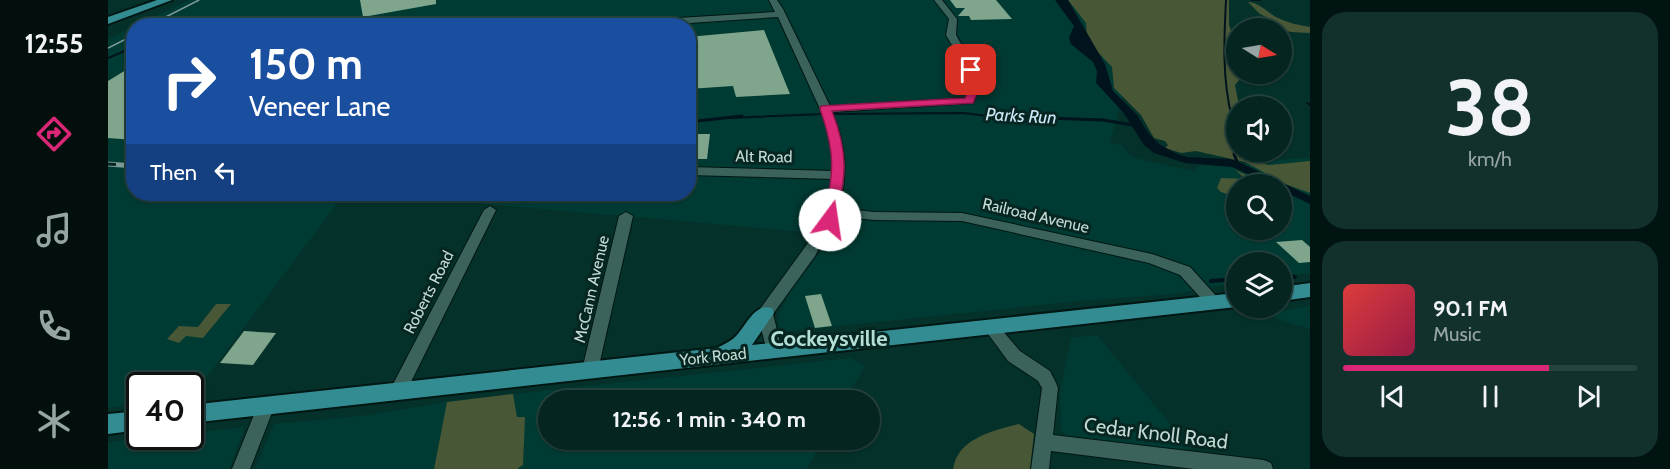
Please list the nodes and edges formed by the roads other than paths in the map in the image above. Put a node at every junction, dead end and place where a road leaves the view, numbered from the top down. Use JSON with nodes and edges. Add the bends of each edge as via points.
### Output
{"nodes":[{"id":1,"x":155,"y":0,"type":"edge"},
{"id":2,"x":167,"y":0,"type":"edge"},
{"id":3,"x":773,"y":0,"type":"edge"},
{"id":4,"x":938,"y":0,"type":"edge"},
{"id":5,"x":781,"y":14,"type":"junction"},
{"id":6,"x":696,"y":20,"type":"edge"},
{"id":7,"x":108,"y":21,"type":"edge"},
{"id":8,"x":827,"y":112,"type":"junction"},
{"id":9,"x":696,"y":171,"type":"edge"},
{"id":10,"x":839,"y":175,"type":"junction"},
{"id":11,"x":490,"y":210,"type":"dead end"},
{"id":12,"x":832,"y":212,"type":"junction"},
{"id":13,"x":626,"y":216,"type":"dead end"},
{"id":14,"x":1310,"y":290,"type":"edge"},
{"id":15,"x":1292,"y":292,"type":"edge"},
{"id":16,"x":1226,"y":301,"type":"edge"},
{"id":17,"x":1214,"y":303,"type":"junction"},
{"id":18,"x":765,"y":313,"type":"junction"},
{"id":19,"x":991,"y":327,"type":"junction"},
{"id":20,"x":774,"y":350,"type":"junction"},
{"id":21,"x":720,"y":356,"type":"junction"},
{"id":22,"x":590,"y":370,"type":"junction"},
{"id":23,"x":398,"y":391,"type":"junction"},
{"id":24,"x":266,"y":405,"type":"junction"},
{"id":25,"x":204,"y":412,"type":"edge"},
{"id":26,"x":126,"y":422,"type":"edge"},
{"id":27,"x":108,"y":424,"type":"edge"},
{"id":28,"x":1044,"y":442,"type":"junction"},
{"id":29,"x":241,"y":469,"type":"edge"},
{"id":30,"x":1040,"y":469,"type":"edge"},
{"id":31,"x":1264,"y":469,"type":"edge"}],
"edges":[{"from":1,"to":7,"type":"main road"},
{"from":2,"to":7,"type":"main road"},
{"from":3,"to":5,"type":"street"},
{"from":4,"to":8,"type":"street","via":[[953,19],[951,35],[971,70],[973,91],[969,100]]},
{"from":5,"to":6,"type":"street"},
{"from":5,"to":8,"type":"street"},
{"from":8,"to":10,"type":"street","via":[[838,144]]},
{"from":9,"to":10,"type":"street","name":"Alt Road"},
{"from":10,"to":12,"type":"street"},
{"from":11,"to":23,"type":"street","name":"Roberts Road"},
{"from":12,"to":17,"type":"street","name":"Railroad Avenue","via":[[962,218],[1152,259],[1185,271]]},
{"from":12,"to":18,"type":"street","via":[[822,237]]},
{"from":13,"to":22,"type":"street","name":"McCann Avenue"},
{"from":14,"to":15,"type":"main road"},
{"from":16,"to":17,"type":"main road","name":"York Road"},
{"from":17,"to":19,"type":"main road","name":"York Road"},
{"from":18,"to":20,"type":"street"},
{"from":18,"to":21,"type":"main road","via":[[742,343]]},
{"from":19,"to":20,"type":"main road","name":"York Road"},
{"from":19,"to":28,"type":"street","via":[[1014,356],[1047,381],[1051,395]]},
{"from":20,"to":21,"type":"main road","name":"York Road"},
{"from":21,"to":22,"type":"main road","name":"York Road"},
{"from":22,"to":23,"type":"main road","name":"York Road"},
{"from":23,"to":24,"type":"main road","name":"York Road"},
{"from":24,"to":25,"type":"main road","name":"York Road"},
{"from":24,"to":29,"type":"street"},
{"from":26,"to":27,"type":"main road"},
{"from":28,"to":30,"type":"street"},
{"from":28,"to":31,"type":"street","name":"Cedar Knoll Road"}]}
